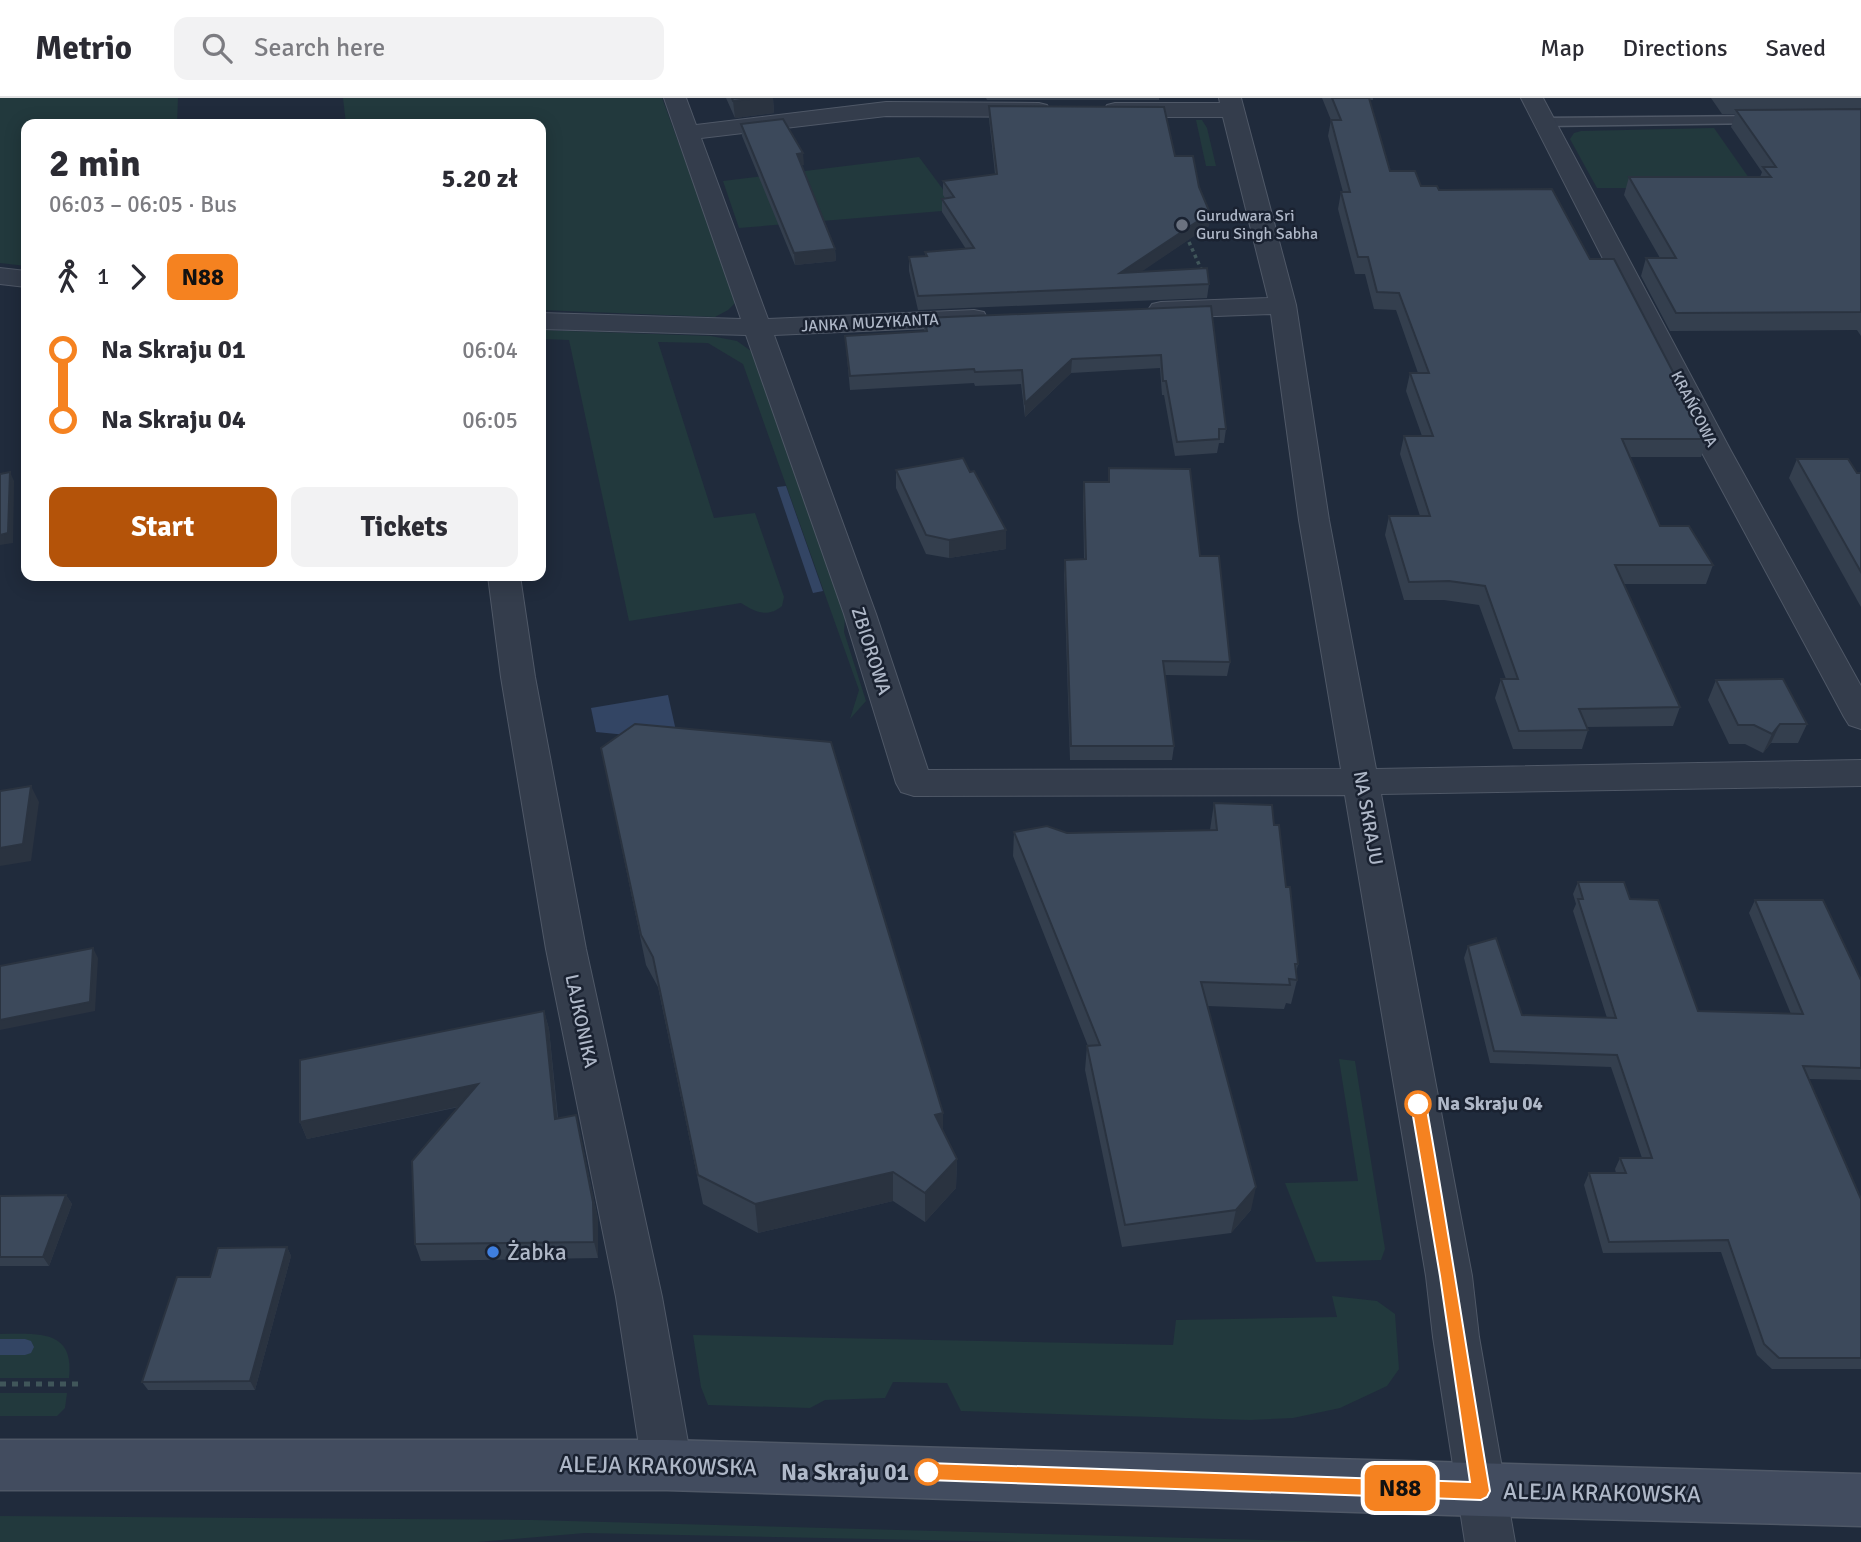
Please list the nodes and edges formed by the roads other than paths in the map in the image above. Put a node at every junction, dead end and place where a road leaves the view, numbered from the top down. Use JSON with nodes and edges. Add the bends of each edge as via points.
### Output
{"nodes":[{"id":1,"x":675,"y":98,"type":"edge"},
{"id":2,"x":1232,"y":104,"type":"edge"},
{"id":3,"x":1065,"y":110,"type":"edge"},
{"id":4,"x":1093,"y":110,"type":"edge"},
{"id":5,"x":1539,"y":110,"type":"edge"},
{"id":6,"x":1765,"y":120,"type":"edge"},
{"id":7,"x":688,"y":133,"type":"junction"},
{"id":8,"x":0,"y":276,"type":"edge"},
{"id":9,"x":21,"y":278,"type":"edge"},
{"id":10,"x":1283,"y":305,"type":"junction"},
{"id":11,"x":1130,"y":311,"type":"edge"},
{"id":12,"x":995,"y":317,"type":"edge"},
{"id":13,"x":546,"y":321,"type":"edge"},
{"id":14,"x":759,"y":328,"type":"junction"},
{"id":15,"x":505,"y":581,"type":"edge"},
{"id":16,"x":1861,"y":717,"type":"edge"},
{"id":17,"x":1861,"y":773,"type":"edge"},
{"id":18,"x":1362,"y":782,"type":"junction"},
{"id":19,"x":0,"y":1465,"type":"edge"},
{"id":20,"x":667,"y":1465,"type":"junction"},
{"id":21,"x":1481,"y":1491,"type":"junction"},
{"id":22,"x":1861,"y":1500,"type":"edge"},
{"id":23,"x":1489,"y":1542,"type":"edge"}],
"edges":[{"from":1,"to":7,"type":"street","name":"ZBIOROWA"},
{"from":2,"to":4,"type":"street"},
{"from":2,"to":10,"type":"street","name":"NA SKRAJU"},
{"from":3,"to":7,"type":"street","via":[[886,109]]},
{"from":5,"to":6,"type":"lane"},
{"from":5,"to":16,"type":"street","name":"KRAŃCOWA"},
{"from":7,"to":14,"type":"street","name":"ZBIOROWA"},
{"from":8,"to":9,"type":"street"},
{"from":10,"to":11,"type":"street"},
{"from":10,"to":18,"type":"street","name":"NA SKRAJU","via":[[1314,520]]},
{"from":12,"to":14,"type":"street","name":"JANKA MUZYKANTA"},
{"from":13,"to":14,"type":"street","name":"JANKA MUZYKANTA"},
{"from":14,"to":18,"type":"street","name":"ZBIOROWA","via":[[914,783]]},
{"from":15,"to":20,"type":"street","name":"LAJKONIKA","via":[[566,949],[639,1297]]},
{"from":17,"to":18,"type":"street"},
{"from":18,"to":21,"type":"street","name":"NA SKRAJU","via":[[1449,1276]]},
{"from":19,"to":20,"type":"main road","name":"ALEJA KRAKOWSKA"},
{"from":20,"to":21,"type":"main road","name":"ALEJA KRAKOWSKA"},
{"from":21,"to":22,"type":"main road","name":"ALEJA KRAKOWSKA"},
{"from":21,"to":23,"type":"street","name":"NA SKRAJU"}]}
